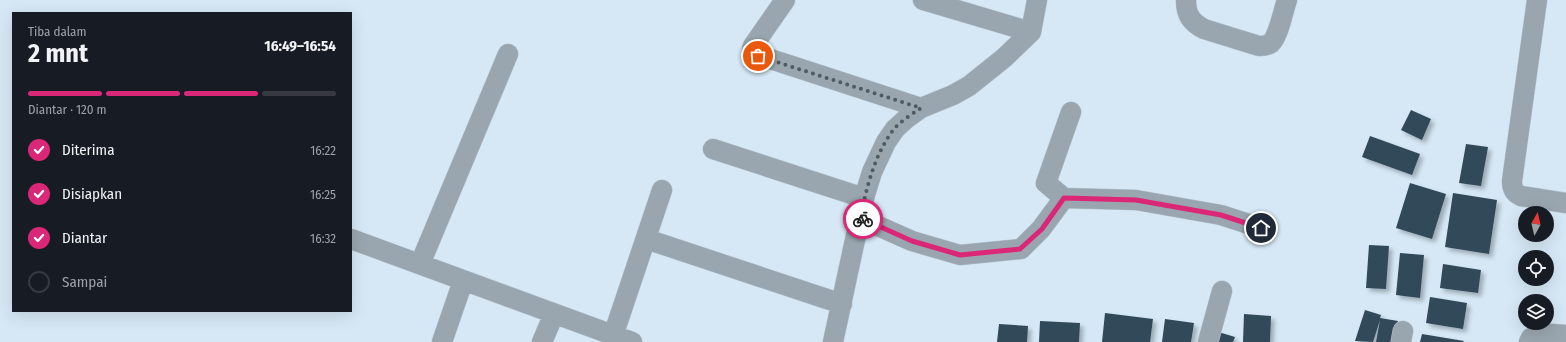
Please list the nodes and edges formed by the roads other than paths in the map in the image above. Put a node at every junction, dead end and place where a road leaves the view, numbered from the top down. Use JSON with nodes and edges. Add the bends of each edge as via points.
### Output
{"nodes":[{"id":1,"x":785,"y":0,"type":"edge"},
{"id":2,"x":923,"y":0,"type":"edge"},
{"id":3,"x":1037,"y":0,"type":"edge"},
{"id":4,"x":1186,"y":0,"type":"edge"},
{"id":5,"x":1287,"y":0,"type":"edge"},
{"id":6,"x":1537,"y":0,"type":"edge"},
{"id":7,"x":1031,"y":32,"type":"junction"},
{"id":8,"x":508,"y":54,"type":"dead end"},
{"id":9,"x":921,"y":108,"type":"junction"},
{"id":10,"x":1071,"y":112,"type":"dead end"},
{"id":11,"x":713,"y":149,"type":"dead end"},
{"id":12,"x":662,"y":190,"type":"dead end"},
{"id":13,"x":864,"y":198,"type":"junction"},
{"id":14,"x":1064,"y":198,"type":"junction"},
{"id":15,"x":1566,"y":203,"type":"edge"},
{"id":16,"x":860,"y":218,"type":"junction"},
{"id":17,"x":1261,"y":228,"type":"dead end"},
{"id":18,"x":352,"y":239,"type":"edge"},
{"id":19,"x":646,"y":239,"type":"junction"},
{"id":20,"x":420,"y":264,"type":"junction"},
{"id":21,"x":463,"y":281,"type":"junction"},
{"id":22,"x":1222,"y":291,"type":"dead end"},
{"id":23,"x":842,"y":304,"type":"junction"},
{"id":24,"x":554,"y":314,"type":"junction"},
{"id":25,"x":1566,"y":335,"type":"edge"},
{"id":26,"x":622,"y":339,"type":"edge"},
{"id":27,"x":442,"y":342,"type":"edge"},
{"id":28,"x":542,"y":342,"type":"edge"},
{"id":29,"x":833,"y":342,"type":"edge"},
{"id":30,"x":1208,"y":342,"type":"edge"},
{"id":31,"x":1529,"y":342,"type":"edge"}],
"edges":[{"from":1,"to":9,"type":"street","via":[[753,46],[755,54]]},
{"from":2,"to":7,"type":"street"},
{"from":3,"to":7,"type":"street"},
{"from":4,"to":5,"type":"street","via":[[1188,15],[1197,25],[1259,46],[1272,42]]},
{"from":6,"to":15,"type":"street","via":[[1512,188],[1521,196]]},
{"from":7,"to":9,"type":"street","via":[[969,86]]},
{"from":8,"to":20,"type":"street"},
{"from":9,"to":13,"type":"street","via":[[895,129],[886,142],[872,172]]},
{"from":10,"to":14,"type":"street","via":[[1046,183]]},
{"from":11,"to":13,"type":"street"},
{"from":12,"to":19,"type":"street"},
{"from":13,"to":16,"type":"street"},
{"from":14,"to":16,"type":"street","via":[[1042,229],[1020,249],[960,255],[912,241]]},
{"from":14,"to":17,"type":"street","via":[[1136,200],[1221,215]]},
{"from":16,"to":23,"type":"street"},
{"from":18,"to":20,"type":"street"},
{"from":19,"to":23,"type":"street"},
{"from":19,"to":26,"type":"street"},
{"from":20,"to":21,"type":"street"},
{"from":21,"to":24,"type":"street"},
{"from":21,"to":27,"type":"street"},
{"from":22,"to":30,"type":"street"},
{"from":23,"to":29,"type":"street"},
{"from":24,"to":26,"type":"street"},
{"from":24,"to":28,"type":"street"},
{"from":25,"to":31,"type":"street","via":[[1540,333]]}]}
